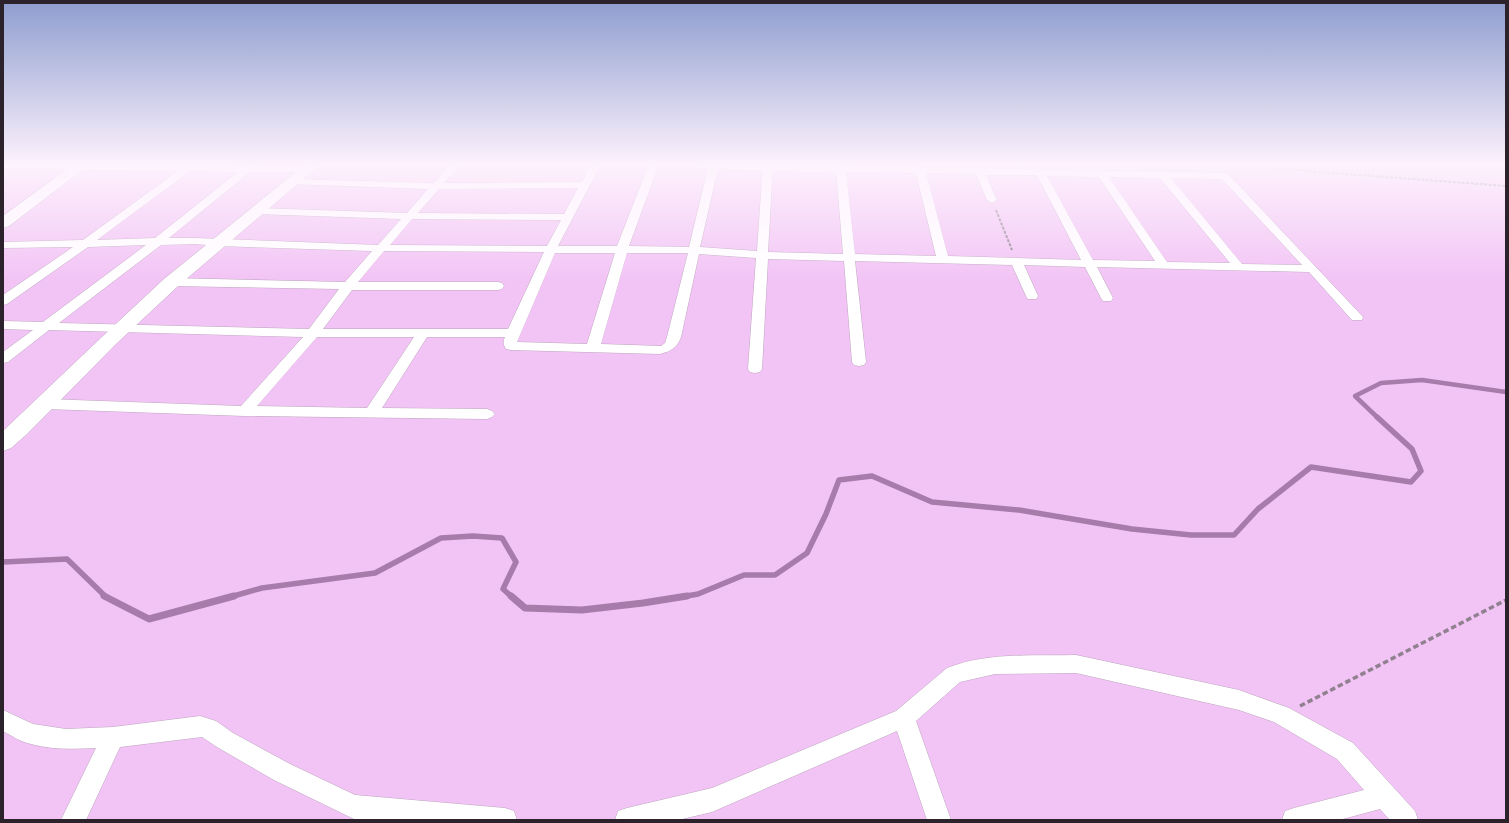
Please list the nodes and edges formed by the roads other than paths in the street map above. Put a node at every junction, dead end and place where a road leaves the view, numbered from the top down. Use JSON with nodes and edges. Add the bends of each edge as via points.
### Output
{"nodes":[{"id":1,"x":31,"y":202,"type":"edge"},
{"id":2,"x":141,"y":202,"type":"edge"},
{"id":3,"x":206,"y":202,"type":"edge"},
{"id":4,"x":267,"y":202,"type":"edge"},
{"id":5,"x":421,"y":202,"type":"edge"},
{"id":6,"x":576,"y":202,"type":"edge"},
{"id":7,"x":640,"y":202,"type":"edge"},
{"id":8,"x":702,"y":202,"type":"edge"},
{"id":9,"x":766,"y":202,"type":"edge"},
{"id":10,"x":844,"y":202,"type":"edge"},
{"id":11,"x":928,"y":202,"type":"edge"},
{"id":12,"x":1057,"y":202,"type":"edge"},
{"id":13,"x":1121,"y":202,"type":"edge"},
{"id":14,"x":1186,"y":202,"type":"edge"},
{"id":15,"x":1250,"y":202,"type":"edge"},
{"id":16,"x":256,"y":211,"type":"junction"},
{"id":17,"x":409,"y":216,"type":"junction"},
{"id":18,"x":568,"y":217,"type":"junction"},
{"id":19,"x":3,"y":223,"type":"edge"},
{"id":20,"x":159,"y":241,"type":"junction"},
{"id":21,"x":87,"y":242,"type":"junction"},
{"id":22,"x":218,"y":243,"type":"junction"},
{"id":23,"x":3,"y":245,"type":"edge"},
{"id":24,"x":381,"y":248,"type":"junction"},
{"id":25,"x":551,"y":248,"type":"junction"},
{"id":26,"x":622,"y":249,"type":"junction"},
{"id":27,"x":694,"y":250,"type":"junction"},
{"id":28,"x":762,"y":255,"type":"junction"},
{"id":29,"x":849,"y":257,"type":"junction"},
{"id":30,"x":943,"y":259,"type":"junction"},
{"id":31,"x":1016,"y":261,"type":"junction"},
{"id":32,"x":1090,"y":263,"type":"junction"},
{"id":33,"x":1163,"y":265,"type":"junction"},
{"id":34,"x":1239,"y":267,"type":"junction"},
{"id":35,"x":1312,"y":269,"type":"junction"},
{"id":36,"x":171,"y":282,"type":"junction"},
{"id":37,"x":348,"y":286,"type":"junction"},
{"id":38,"x":498,"y":286,"type":"dead end"},
{"id":39,"x":1032,"y":296,"type":"dead end"},
{"id":40,"x":1107,"y":298,"type":"dead end"},
{"id":41,"x":3,"y":301,"type":"edge"},
{"id":42,"x":1357,"y":317,"type":"dead end"},
{"id":43,"x":3,"y":325,"type":"edge"},
{"id":44,"x":49,"y":326,"type":"junction"},
{"id":45,"x":123,"y":327,"type":"junction"},
{"id":46,"x":313,"y":333,"type":"junction"},
{"id":47,"x":423,"y":333,"type":"junction"},
{"id":48,"x":513,"y":333,"type":"junction"},
{"id":49,"x":593,"y":347,"type":"junction"},
{"id":50,"x":3,"y":359,"type":"edge"},
{"id":51,"x":859,"y":362,"type":"dead end"},
{"id":52,"x":755,"y":369,"type":"dead end"},
{"id":53,"x":46,"y":404,"type":"junction"},
{"id":54,"x":245,"y":411,"type":"junction"},
{"id":55,"x":371,"y":413,"type":"junction"},
{"id":56,"x":487,"y":414,"type":"dead end"},
{"id":57,"x":3,"y":443,"type":"edge"},
{"id":58,"x":904,"y":718,"type":"junction"},
{"id":59,"x":3,"y":720,"type":"edge"},
{"id":60,"x":113,"y":737,"type":"junction"},
{"id":61,"x":1385,"y":796,"type":"junction"},
{"id":62,"x":73,"y":820,"type":"edge"},
{"id":63,"x":505,"y":820,"type":"edge"},
{"id":64,"x":627,"y":820,"type":"edge"},
{"id":65,"x":939,"y":820,"type":"edge"},
{"id":66,"x":1294,"y":820,"type":"edge"},
{"id":67,"x":1406,"y":820,"type":"edge"}],
"edges":[{"from":1,"to":19,"type":"street"},
{"from":2,"to":21,"type":"street"},
{"from":3,"to":20,"type":"street"},
{"from":4,"to":16,"type":"street"},
{"from":5,"to":17,"type":"street"},
{"from":6,"to":18,"type":"street"},
{"from":7,"to":26,"type":"street"},
{"from":8,"to":27,"type":"street"},
{"from":9,"to":28,"type":"street"},
{"from":10,"to":29,"type":"street"},
{"from":11,"to":30,"type":"street"},
{"from":12,"to":32,"type":"street"},
{"from":13,"to":33,"type":"street"},
{"from":14,"to":34,"type":"street"},
{"from":15,"to":35,"type":"street"},
{"from":16,"to":17,"type":"street"},
{"from":16,"to":22,"type":"street"},
{"from":17,"to":18,"type":"street"},
{"from":17,"to":24,"type":"street"},
{"from":18,"to":25,"type":"street"},
{"from":20,"to":21,"type":"street"},
{"from":20,"to":22,"type":"street"},
{"from":20,"to":44,"type":"street"},
{"from":21,"to":23,"type":"street"},
{"from":21,"to":41,"type":"street"},
{"from":22,"to":24,"type":"street"},
{"from":22,"to":36,"type":"street"},
{"from":24,"to":25,"type":"street"},
{"from":24,"to":37,"type":"street"},
{"from":25,"to":26,"type":"street"},
{"from":25,"to":48,"type":"street"},
{"from":26,"to":27,"type":"street"},
{"from":26,"to":49,"type":"street"},
{"from":27,"to":28,"type":"street"},
{"from":27,"to":49,"type":"street","via":[[672,345],[660,350]]},
{"from":28,"to":29,"type":"street"},
{"from":28,"to":52,"type":"street"},
{"from":29,"to":30,"type":"street"},
{"from":29,"to":51,"type":"street"},
{"from":30,"to":31,"type":"street"},
{"from":31,"to":32,"type":"street"},
{"from":31,"to":39,"type":"street"},
{"from":32,"to":33,"type":"street"},
{"from":32,"to":40,"type":"street"},
{"from":33,"to":34,"type":"street"},
{"from":34,"to":35,"type":"street"},
{"from":35,"to":42,"type":"street"},
{"from":36,"to":37,"type":"street"},
{"from":36,"to":45,"type":"street"},
{"from":37,"to":38,"type":"street"},
{"from":37,"to":46,"type":"street"},
{"from":43,"to":44,"type":"street"},
{"from":44,"to":45,"type":"street"},
{"from":44,"to":50,"type":"street"},
{"from":45,"to":46,"type":"street"},
{"from":45,"to":53,"type":"street"},
{"from":46,"to":47,"type":"street"},
{"from":46,"to":54,"type":"street"},
{"from":47,"to":48,"type":"street"},
{"from":47,"to":55,"type":"street"},
{"from":48,"to":49,"type":"street","via":[[511,346]]},
{"from":53,"to":54,"type":"street"},
{"from":53,"to":57,"type":"street"},
{"from":54,"to":55,"type":"street"},
{"from":55,"to":56,"type":"street"},
{"from":58,"to":61,"type":"street","via":[[954,674],[995,665],[1076,664],[1239,700],[1281,716],[1345,751]]},
{"from":58,"to":64,"type":"street","via":[[712,800]]},
{"from":58,"to":65,"type":"street"},
{"from":59,"to":60,"type":"street","via":[[31,734],[66,739]]},
{"from":60,"to":62,"type":"street"},
{"from":60,"to":63,"type":"street","via":[[200,726],[208,728],[282,772],[354,807]]},
{"from":61,"to":66,"type":"street"},
{"from":61,"to":67,"type":"street"}]}
